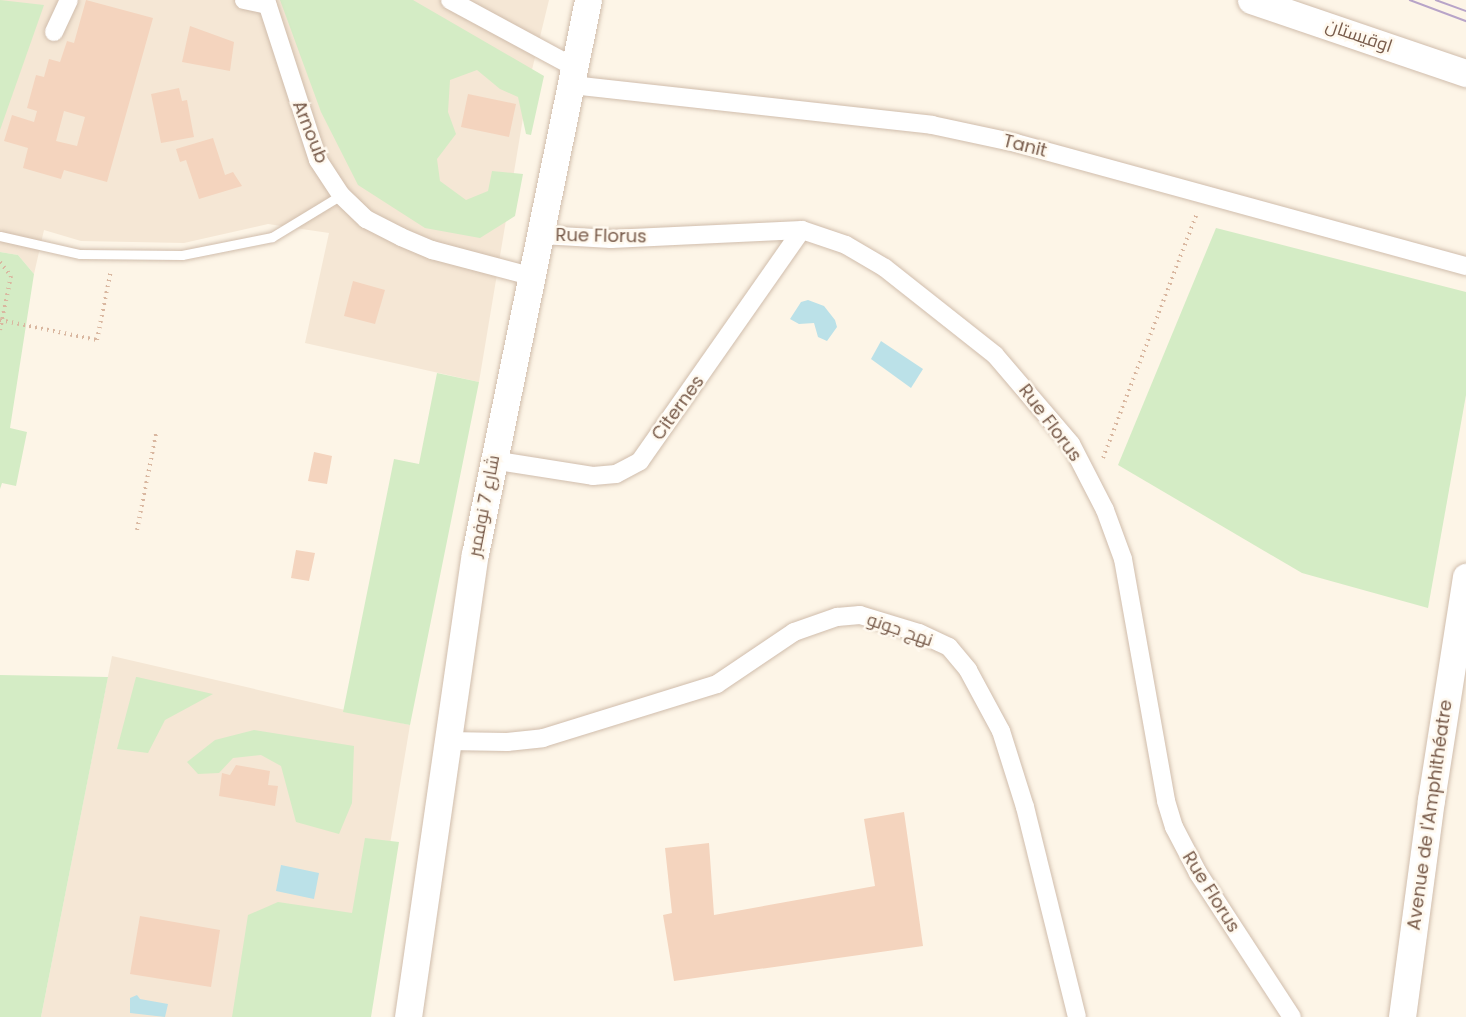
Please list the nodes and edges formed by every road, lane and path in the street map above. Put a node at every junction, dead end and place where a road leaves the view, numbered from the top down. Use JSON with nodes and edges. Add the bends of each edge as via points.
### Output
{"nodes":[{"id":1,"x":69,"y":0,"type":"edge"},
{"id":2,"x":244,"y":0,"type":"edge"},
{"id":3,"x":450,"y":0,"type":"edge"},
{"id":4,"x":588,"y":0,"type":"edge"},
{"id":5,"x":1251,"y":0,"type":"edge"},
{"id":6,"x":266,"y":2,"type":"edge"},
{"id":7,"x":54,"y":32,"type":"dead end"},
{"id":8,"x":1466,"y":73,"type":"edge"},
{"id":9,"x":573,"y":76,"type":"junction"},
{"id":10,"x":1204,"y":193,"type":"junction"},
{"id":11,"x":341,"y":195,"type":"junction"},
{"id":12,"x":802,"y":230,"type":"junction"},
{"id":13,"x":542,"y":235,"type":"junction"},
{"id":14,"x":0,"y":236,"type":"edge"},
{"id":15,"x":114,"y":254,"type":"junction"},
{"id":16,"x":0,"y":262,"type":"edge"},
{"id":17,"x":1466,"y":266,"type":"edge"},
{"id":18,"x":534,"y":277,"type":"junction"},
{"id":19,"x":1,"y":321,"type":"edge"},
{"id":20,"x":0,"y":330,"type":"edge"},
{"id":21,"x":156,"y":434,"type":"dead end"},
{"id":22,"x":492,"y":460,"type":"junction"},
{"id":23,"x":1093,"y":484,"type":"junction"},
{"id":24,"x":136,"y":530,"type":"dead end"},
{"id":25,"x":1466,"y":577,"type":"edge"},
{"id":26,"x":447,"y":741,"type":"junction"},
{"id":27,"x":408,"y":1017,"type":"edge"},
{"id":28,"x":1077,"y":1017,"type":"edge"},
{"id":29,"x":1292,"y":1017,"type":"edge"},
{"id":30,"x":1402,"y":1017,"type":"edge"}],
"edges":[{"from":1,"to":7,"type":"street"},
{"from":2,"to":6,"type":"street"},
{"from":3,"to":9,"type":"street"},
{"from":4,"to":9,"type":"main road","name":"شارع 7 نوفمبر"},
{"from":5,"to":8,"type":"main road","name":"اوقيستان"},
{"from":6,"to":11,"type":"street","name":"Arnoub","via":[[318,160]]},
{"from":9,"to":10,"type":"street","name":"Tanit","via":[[932,125]]},
{"from":9,"to":13,"type":"main road","name":"شارع 7 نوفمبر"},
{"from":10,"to":17,"type":"street","name":"Tanit"},
{"from":10,"to":23,"type":"path"},
{"from":11,"to":15,"type":"lane","via":[[272,237],[182,255]]},
{"from":11,"to":18,"type":"street","name":"Arnoub","via":[[366,219],[401,237],[432,250]]},
{"from":12,"to":13,"type":"street","name":"Rue Florus","via":[[611,239]]},
{"from":12,"to":22,"type":"street","name":"Citernes","via":[[640,461],[616,474],[593,476]]},
{"from":12,"to":23,"type":"street","name":"Rue Florus","via":[[846,245],[885,268],[995,355],[1071,444]]},
{"from":13,"to":18,"type":"main road","name":"شارع 7 نوفمبر"},
{"from":14,"to":15,"type":"lane","via":[[80,254]]},
{"from":15,"to":19,"type":"path","via":[[98,340]]},
{"from":16,"to":19,"type":"path","via":[[11,276]]},
{"from":18,"to":22,"type":"main road","name":"شارع 7 نوفمبر"},
{"from":19,"to":20,"type":"path"},
{"from":21,"to":24,"type":"path"},
{"from":22,"to":26,"type":"main road","name":"شارع 7 نوفمبر"},
{"from":23,"to":29,"type":"street","name":"Rue Florus","via":[[1123,559],[1174,827],[1198,873]]},
{"from":25,"to":30,"type":"main road","name":"Avenue de l'Amphithéatre"},
{"from":26,"to":27,"type":"main road","name":"شارع 7 نوفمبر"},
{"from":26,"to":28,"type":"street","name":"نهج جونو","via":[[543,738],[717,684],[773,644],[837,618],[860,615],[919,633],[949,647],[968,669],[1001,731],[1025,807]]}]}
